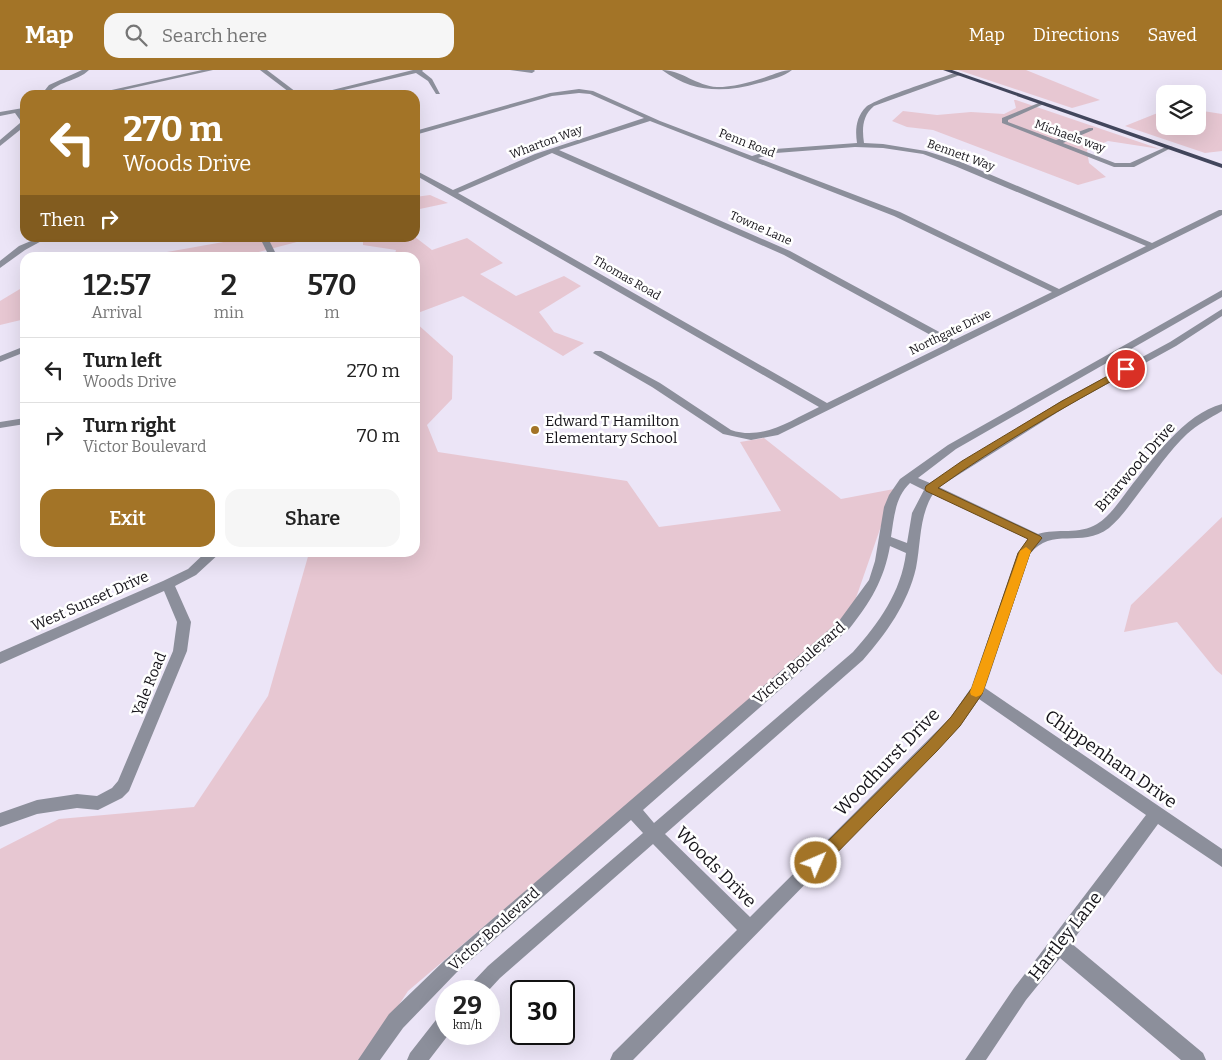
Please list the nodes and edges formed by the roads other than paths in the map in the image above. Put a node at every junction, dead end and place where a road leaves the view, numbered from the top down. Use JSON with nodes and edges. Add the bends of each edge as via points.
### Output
{"nodes":[{"id":1,"x":86,"y":70,"type":"edge"},
{"id":2,"x":210,"y":70,"type":"edge"},
{"id":3,"x":263,"y":70,"type":"edge"},
{"id":4,"x":419,"y":70,"type":"edge"},
{"id":5,"x":513,"y":70,"type":"edge"},
{"id":6,"x":665,"y":70,"type":"edge"},
{"id":7,"x":789,"y":70,"type":"edge"},
{"id":8,"x":946,"y":70,"type":"edge"},
{"id":9,"x":532,"y":71,"type":"dead end"},
{"id":10,"x":192,"y":72,"type":"edge"},
{"id":11,"x":958,"y":74,"type":"junction"},
{"id":12,"x":48,"y":90,"type":"edge"},
{"id":13,"x":114,"y":90,"type":"edge"},
{"id":14,"x":290,"y":90,"type":"edge"},
{"id":15,"x":344,"y":90,"type":"edge"},
{"id":16,"x":438,"y":92,"type":"dead end"},
{"id":17,"x":1044,"y":103,"type":"junction"},
{"id":18,"x":20,"y":110,"type":"edge"},
{"id":19,"x":16,"y":111,"type":"junction"},
{"id":20,"x":0,"y":114,"type":"edge"},
{"id":21,"x":20,"y":116,"type":"edge"},
{"id":22,"x":649,"y":118,"type":"junction"},
{"id":23,"x":20,"y":127,"type":"edge"},
{"id":24,"x":1091,"y":129,"type":"dead end"},
{"id":25,"x":420,"y":132,"type":"edge"},
{"id":26,"x":13,"y":133,"type":"junction"},
{"id":27,"x":0,"y":134,"type":"edge"},
{"id":28,"x":1056,"y":143,"type":"junction"},
{"id":29,"x":0,"y":144,"type":"edge"},
{"id":30,"x":861,"y":145,"type":"junction"},
{"id":31,"x":1170,"y":147,"type":"junction"},
{"id":32,"x":552,"y":150,"type":"junction"},
{"id":33,"x":751,"y":158,"type":"junction"},
{"id":34,"x":1222,"y":166,"type":"edge"},
{"id":35,"x":420,"y":175,"type":"edge"},
{"id":36,"x":453,"y":193,"type":"junction"},
{"id":37,"x":1222,"y":212,"type":"edge"},
{"id":38,"x":35,"y":242,"type":"edge"},
{"id":39,"x":1152,"y":246,"type":"junction"},
{"id":40,"x":0,"y":265,"type":"edge"},
{"id":41,"x":1059,"y":292,"type":"junction"},
{"id":42,"x":1222,"y":293,"type":"edge"},
{"id":43,"x":1222,"y":312,"type":"edge"},
{"id":44,"x":954,"y":344,"type":"junction"},
{"id":45,"x":20,"y":351,"type":"edge"},
{"id":46,"x":598,"y":353,"type":"dead end"},
{"id":47,"x":0,"y":359,"type":"edge"},
{"id":48,"x":827,"y":407,"type":"junction"},
{"id":49,"x":1222,"y":407,"type":"edge"},
{"id":50,"x":20,"y":423,"type":"edge"},
{"id":51,"x":0,"y":425,"type":"edge"},
{"id":52,"x":908,"y":478,"type":"junction"},
{"id":53,"x":930,"y":489,"type":"junction"},
{"id":54,"x":884,"y":538,"type":"junction"},
{"id":55,"x":1036,"y":538,"type":"junction"},
{"id":56,"x":912,"y":550,"type":"junction"},
{"id":57,"x":209,"y":557,"type":"edge"},
{"id":58,"x":168,"y":584,"type":"junction"},
{"id":59,"x":0,"y":658,"type":"edge"},
{"id":60,"x":977,"y":690,"type":"junction"},
{"id":61,"x":631,"y":808,"type":"junction"},
{"id":62,"x":1157,"y":813,"type":"junction"},
{"id":63,"x":0,"y":820,"type":"edge"},
{"id":64,"x":653,"y":833,"type":"junction"},
{"id":65,"x":1222,"y":859,"type":"edge"},
{"id":66,"x":750,"y":930,"type":"junction"},
{"id":67,"x":1059,"y":945,"type":"junction"},
{"id":68,"x":486,"y":980,"type":"edge"},
{"id":69,"x":435,"y":1038,"type":"edge"},
{"id":70,"x":368,"y":1060,"type":"edge"},
{"id":71,"x":417,"y":1060,"type":"edge"},
{"id":72,"x":620,"y":1060,"type":"edge"},
{"id":73,"x":974,"y":1060,"type":"edge"},
{"id":74,"x":1196,"y":1060,"type":"edge"}],
"edges":[{"from":1,"to":12,"type":"street"},
{"from":2,"to":10,"type":"street"},
{"from":3,"to":14,"type":"street"},
{"from":4,"to":15,"type":"street"},
{"from":4,"to":16,"type":"street"},
{"from":5,"to":9,"type":"street"},
{"from":6,"to":7,"type":"street","via":[[702,87],[724,89]]},
{"from":8,"to":11,"type":"main road"},
{"from":10,"to":13,"type":"street"},
{"from":11,"to":17,"type":"main road"},
{"from":11,"to":30,"type":"street","via":[[872,105],[860,120]]},
{"from":17,"to":28,"type":"street","name":"Michaels way","via":[[1004,118],[1005,123]]},
{"from":17,"to":31,"type":"main road"},
{"from":18,"to":19,"type":"street"},
{"from":19,"to":20,"type":"street"},
{"from":19,"to":21,"type":"street"},
{"from":22,"to":25,"type":"street","name":"Penn Road","via":[[599,94],[579,90],[552,94]]},
{"from":22,"to":32,"type":"street","name":"Wharton Way"},
{"from":22,"to":33,"type":"street","name":"Penn Road"},
{"from":23,"to":26,"type":"street"},
{"from":24,"to":28,"type":"street"},
{"from":26,"to":27,"type":"street"},
{"from":26,"to":29,"type":"street"},
{"from":28,"to":31,"type":"street","name":"Michaels way","via":[[1124,166]]},
{"from":30,"to":33,"type":"street","name":"Bennett Way","via":[[775,151]]},
{"from":30,"to":39,"type":"street","name":"Bennett Way","via":[[910,149],[941,158]]},
{"from":31,"to":34,"type":"main road"},
{"from":32,"to":36,"type":"street","name":"Wharton Way"},
{"from":32,"to":44,"type":"street","name":"Towne Lane","via":[[794,257]]},
{"from":33,"to":41,"type":"street","name":"Penn Road","via":[[896,214]]},
{"from":35,"to":36,"type":"street","name":"Thomas Road"},
{"from":36,"to":48,"type":"street","name":"Thomas Road"},
{"from":37,"to":39,"type":"street","name":"Northgate Drive"},
{"from":38,"to":40,"type":"street"},
{"from":39,"to":41,"type":"street","name":"Northgate Drive"},
{"from":41,"to":44,"type":"street","name":"Northgate Drive"},
{"from":42,"to":52,"type":"street","name":"Victor Boulevard","via":[[952,448]]},
{"from":43,"to":53,"type":"street","via":[[1173,344],[1065,403],[957,468]]},
{"from":44,"to":48,"type":"street","name":"Northgate Drive"},
{"from":45,"to":47,"type":"street"},
{"from":46,"to":48,"type":"street","name":"Northgate Drive","via":[[740,437],[751,438],[774,432]]},
{"from":49,"to":55,"type":"street","name":"Briarwood Drive","via":[[1183,433],[1118,513],[1102,527],[1079,534]]},
{"from":50,"to":51,"type":"street"},
{"from":52,"to":53,"type":"street"},
{"from":52,"to":54,"type":"street","name":"Victor Boulevard","via":[[890,507]]},
{"from":53,"to":55,"type":"street"},
{"from":53,"to":56,"type":"street","via":[[919,510]]},
{"from":54,"to":56,"type":"street"},
{"from":54,"to":61,"type":"street","name":"Victor Boulevard","via":[[882,561],[874,581],[844,625]]},
{"from":55,"to":60,"type":"street","name":"Woodhurst Drive","via":[[1024,553]]},
{"from":56,"to":64,"type":"street","via":[[909,570],[892,613],[873,640]]},
{"from":57,"to":58,"type":"street","name":"West Sunset Drive","via":[[192,572]]},
{"from":58,"to":59,"type":"street","name":"West Sunset Drive"},
{"from":58,"to":63,"type":"street","name":"Yale Road","via":[[184,622],[180,651],[124,786],[98,803],[37,807]]},
{"from":60,"to":62,"type":"street","name":"Chippenham Drive"},
{"from":60,"to":66,"type":"street","name":"Woodhurst Drive","via":[[955,722],[932,747]]},
{"from":61,"to":64,"type":"street","name":"Woods Drive"},
{"from":61,"to":70,"type":"street","name":"Victor Boulevard","via":[[451,966],[396,1022]]},
{"from":62,"to":65,"type":"street","name":"Chippenham Drive"},
{"from":62,"to":67,"type":"street","name":"Hartley Lane"},
{"from":64,"to":66,"type":"street","name":"Woods Drive"},
{"from":64,"to":68,"type":"street"},
{"from":66,"to":72,"type":"street","name":"Woodhurst Drive"},
{"from":67,"to":73,"type":"street","name":"Hartley Lane"},
{"from":67,"to":74,"type":"street"},
{"from":69,"to":71,"type":"street"}]}
